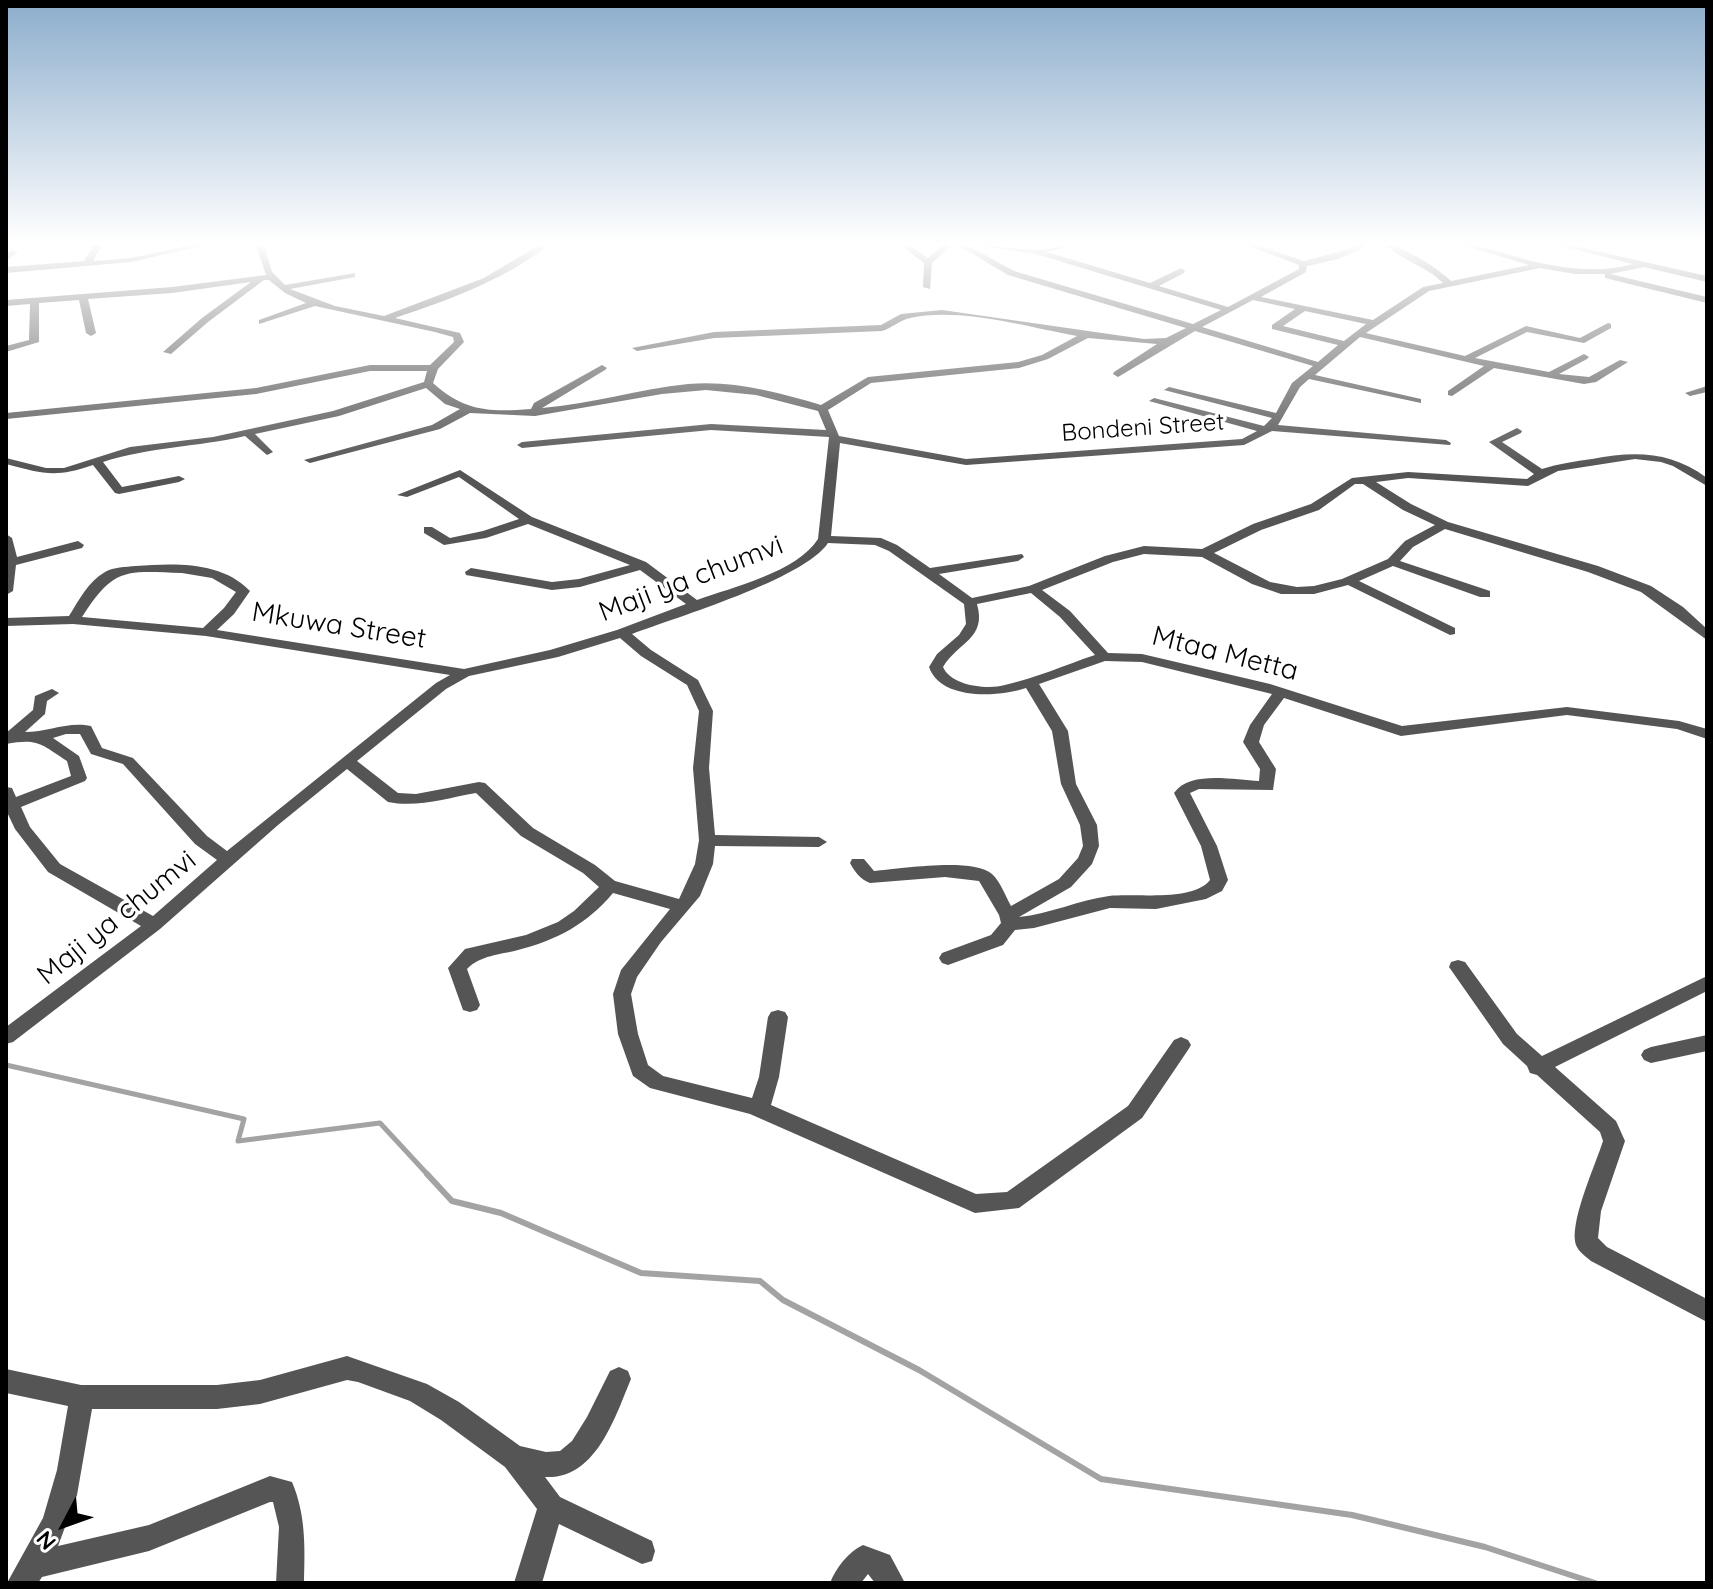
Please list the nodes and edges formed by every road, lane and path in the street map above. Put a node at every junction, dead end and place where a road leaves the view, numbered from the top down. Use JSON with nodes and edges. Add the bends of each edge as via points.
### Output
{"nodes":[{"id":1,"x":35,"y":319,"type":"edge"},
{"id":2,"x":88,"y":319,"type":"edge"},
{"id":3,"x":206,"y":319,"type":"edge"},
{"id":4,"x":270,"y":319,"type":"edge"},
{"id":5,"x":388,"y":319,"type":"edge"},
{"id":6,"x":898,"y":319,"type":"edge"},
{"id":7,"x":980,"y":319,"type":"edge"},
{"id":8,"x":1160,"y":319,"type":"edge"},
{"id":9,"x":1209,"y":319,"type":"edge"},
{"id":10,"x":1287,"y":319,"type":"edge"},
{"id":11,"x":1353,"y":319,"type":"edge"},
{"id":12,"x":1379,"y":319,"type":"edge"},
{"id":13,"x":262,"y":322,"type":"dead end"},
{"id":14,"x":1373,"y":323,"type":"junction"},
{"id":15,"x":1608,"y":326,"type":"dead end"},
{"id":16,"x":1192,"y":329,"type":"junction"},
{"id":17,"x":91,"y":333,"type":"dead end"},
{"id":18,"x":1358,"y":334,"type":"junction"},
{"id":19,"x":1087,"y":335,"type":"junction"},
{"id":20,"x":1168,"y":341,"type":"junction"},
{"id":21,"x":1345,"y":344,"type":"junction"},
{"id":22,"x":637,"y":348,"type":"dead end"},
{"id":23,"x":6,"y":349,"type":"edge"},
{"id":24,"x":168,"y":352,"type":"dead end"},
{"id":25,"x":1584,"y":357,"type":"dead end"},
{"id":26,"x":1466,"y":359,"type":"junction"},
{"id":27,"x":1623,"y":362,"type":"dead end"},
{"id":28,"x":1319,"y":365,"type":"junction"},
{"id":29,"x":1492,"y":365,"type":"junction"},
{"id":30,"x":433,"y":368,"type":"junction"},
{"id":31,"x":602,"y":368,"type":"dead end"},
{"id":32,"x":1553,"y":373,"type":"junction"},
{"id":33,"x":1118,"y":374,"type":"dead end"},
{"id":34,"x":1307,"y":376,"type":"junction"},
{"id":35,"x":428,"y":384,"type":"junction"},
{"id":36,"x":1707,"y":389,"type":"edge"},
{"id":37,"x":1169,"y":390,"type":"dead end"},
{"id":38,"x":1452,"y":393,"type":"dead end"},
{"id":39,"x":1690,"y":393,"type":"dead end"},
{"id":40,"x":1154,"y":401,"type":"dead end"},
{"id":41,"x":1417,"y":401,"type":"dead end"},
{"id":42,"x":469,"y":409,"type":"junction"},
{"id":43,"x":822,"y":409,"type":"junction"},
{"id":44,"x":535,"y":413,"type":"junction"},
{"id":45,"x":6,"y":416,"type":"edge"},
{"id":46,"x":1279,"y":417,"type":"junction"},
{"id":47,"x":1268,"y":428,"type":"junction"},
{"id":48,"x":1517,"y":431,"type":"dead end"},
{"id":49,"x":248,"y":433,"type":"junction"},
{"id":50,"x":835,"y":436,"type":"junction"},
{"id":51,"x":1446,"y":443,"type":"dead end"},
{"id":52,"x":522,"y":445,"type":"dead end"},
{"id":53,"x":267,"y":452,"type":"dead end"},
{"id":54,"x":95,"y":460,"type":"junction"},
{"id":55,"x":310,"y":460,"type":"dead end"},
{"id":56,"x":6,"y":461,"type":"edge"},
{"id":57,"x":1541,"y":474,"type":"junction"},
{"id":58,"x":179,"y":479,"type":"dead end"},
{"id":59,"x":1704,"y":479,"type":"edge"},
{"id":60,"x":1365,"y":480,"type":"junction"},
{"id":61,"x":403,"y":495,"type":"dead end"},
{"id":62,"x":528,"y":520,"type":"junction"},
{"id":63,"x":1444,"y":525,"type":"junction"},
{"id":64,"x":428,"y":530,"type":"dead end"},
{"id":65,"x":6,"y":538,"type":"edge"},
{"id":66,"x":824,"y":539,"type":"junction"},
{"id":67,"x":78,"y":545,"type":"dead end"},
{"id":68,"x":1204,"y":553,"type":"junction"},
{"id":69,"x":1018,"y":557,"type":"dead end"},
{"id":70,"x":11,"y":562,"type":"junction"},
{"id":71,"x":1392,"y":562,"type":"junction"},
{"id":72,"x":642,"y":565,"type":"junction"},
{"id":73,"x":471,"y":572,"type":"dead end"},
{"id":74,"x":930,"y":572,"type":"junction"},
{"id":75,"x":1349,"y":581,"type":"junction"},
{"id":76,"x":1033,"y":589,"type":"junction"},
{"id":77,"x":6,"y":591,"type":"edge"},
{"id":78,"x":1485,"y":594,"type":"dead end"},
{"id":79,"x":970,"y":602,"type":"junction"},
{"id":80,"x":694,"y":604,"type":"junction"},
{"id":81,"x":73,"y":620,"type":"junction"},
{"id":82,"x":6,"y":622,"type":"edge"},
{"id":83,"x":1450,"y":631,"type":"dead end"},
{"id":84,"x":206,"y":632,"type":"junction"},
{"id":85,"x":622,"y":633,"type":"junction"},
{"id":86,"x":1707,"y":636,"type":"edge"},
{"id":87,"x":1104,"y":657,"type":"junction"},
{"id":88,"x":464,"y":673,"type":"junction"},
{"id":89,"x":1032,"y":684,"type":"junction"},
{"id":90,"x":1281,"y":692,"type":"junction"},
{"id":91,"x":52,"y":693,"type":"dead end"},
{"id":92,"x":1707,"y":734,"type":"edge"},
{"id":93,"x":41,"y":737,"type":"junction"},
{"id":94,"x":9,"y":738,"type":"edge"},
{"id":95,"x":348,"y":762,"type":"junction"},
{"id":96,"x":8,"y":797,"type":"edge"},
{"id":97,"x":707,"y":840,"type":"junction"},
{"id":98,"x":819,"y":842,"type":"dead end"},
{"id":99,"x":228,"y":860,"type":"junction"},
{"id":100,"x":858,"y":863,"type":"dead end"},
{"id":101,"x":609,"y":886,"type":"junction"},
{"id":102,"x":683,"y":907,"type":"junction"},
{"id":103,"x":1009,"y":919,"type":"junction"},
{"id":104,"x":154,"y":925,"type":"junction"},
{"id":105,"x":948,"y":958,"type":"dead end"},
{"id":106,"x":1458,"y":967,"type":"dead end"},
{"id":107,"x":1707,"y":983,"type":"edge"},
{"id":108,"x":470,"y":1005,"type":"dead end"},
{"id":109,"x":778,"y":1017,"type":"dead end"},
{"id":110,"x":6,"y":1037,"type":"edge"},
{"id":111,"x":1707,"y":1043,"type":"edge"},
{"id":112,"x":1181,"y":1045,"type":"dead end"},
{"id":113,"x":1651,"y":1055,"type":"dead end"},
{"id":114,"x":1537,"y":1067,"type":"junction"},
{"id":115,"x":759,"y":1110,"type":"junction"},
{"id":116,"x":1707,"y":1311,"type":"edge"},
{"id":117,"x":619,"y":1379,"type":"dead end"},
{"id":118,"x":6,"y":1381,"type":"edge"},
{"id":119,"x":81,"y":1397,"type":"junction"},
{"id":120,"x":514,"y":1458,"type":"junction"},
{"id":121,"x":551,"y":1506,"type":"junction"},
{"id":122,"x":642,"y":1551,"type":"dead end"},
{"id":123,"x":28,"y":1574,"type":"edge"},
{"id":124,"x":290,"y":1583,"type":"edge"},
{"id":125,"x":528,"y":1583,"type":"edge"},
{"id":126,"x":844,"y":1583,"type":"edge"},
{"id":127,"x":891,"y":1583,"type":"edge"}],
"edges":[{"from":1,"to":23,"type":"street","via":[[34,342]]},
{"from":2,"to":17,"type":"street"},
{"from":3,"to":24,"type":"street"},
{"from":4,"to":13,"type":"street"},
{"from":5,"to":30,"type":"street","via":[[457,335],[459,342]]},
{"from":6,"to":22,"type":"street","via":[[882,328],[714,335]]},
{"from":7,"to":19,"type":"street"},
{"from":8,"to":16,"type":"street"},
{"from":9,"to":16,"type":"street"},
{"from":10,"to":21,"type":"street","via":[[1275,327]]},
{"from":11,"to":14,"type":"street"},
{"from":12,"to":14,"type":"street","name":"Bondeni Street"},
{"from":14,"to":18,"type":"street","name":"Bondeni Street"},
{"from":15,"to":26,"type":"street","via":[[1581,341],[1526,329]]},
{"from":16,"to":20,"type":"street"},
{"from":16,"to":28,"type":"street"},
{"from":18,"to":21,"type":"street","name":"Bondeni Street"},
{"from":18,"to":26,"type":"street"},
{"from":19,"to":20,"type":"street"},
{"from":19,"to":43,"type":"street","via":[[1019,365],[868,380]]},
{"from":20,"to":33,"type":"street"},
{"from":21,"to":28,"type":"street","name":"Bondeni Street"},
{"from":25,"to":32,"type":"street"},
{"from":26,"to":29,"type":"street"},
{"from":27,"to":32,"type":"street","via":[[1588,381]]},
{"from":28,"to":34,"type":"street","name":"Bondeni Street"},
{"from":29,"to":32,"type":"street"},
{"from":29,"to":38,"type":"street"},
{"from":30,"to":35,"type":"street"},
{"from":30,"to":45,"type":"street","via":[[370,368],[256,391]]},
{"from":31,"to":44,"type":"street","via":[[538,405]]},
{"from":34,"to":41,"type":"street"},
{"from":34,"to":46,"type":"street","name":"Bondeni Street","via":[[1287,397]]},
{"from":35,"to":42,"type":"street","via":[[443,399]]},
{"from":35,"to":49,"type":"street","via":[[372,404]]},
{"from":36,"to":39,"type":"street"},
{"from":37,"to":46,"type":"street"},
{"from":40,"to":47,"type":"street"},
{"from":42,"to":44,"type":"street"},
{"from":42,"to":55,"type":"street","via":[[436,427]]},
{"from":43,"to":44,"type":"street","via":[[784,396],[717,387],[672,389]]},
{"from":43,"to":50,"type":"street"},
{"from":46,"to":47,"type":"street","name":"Bondeni Street"},
{"from":47,"to":50,"type":"street","name":"Bondeni Street","via":[[1244,442],[1221,446],[966,462]]},
{"from":47,"to":51,"type":"street"},
{"from":48,"to":57,"type":"street","via":[[1494,442]]},
{"from":49,"to":53,"type":"street"},
{"from":49,"to":54,"type":"street"},
{"from":50,"to":52,"type":"street","name":"Bondeni Street","via":[[711,427]]},
{"from":50,"to":66,"type":"street","name":"Maji ya chumvi"},
{"from":54,"to":56,"type":"street","via":[[56,472]]},
{"from":54,"to":58,"type":"street","via":[[119,491]]},
{"from":57,"to":59,"type":"street","via":[[1632,454],[1670,460]]},
{"from":57,"to":60,"type":"street","via":[[1528,483],[1408,475]]},
{"from":60,"to":63,"type":"street"},
{"from":60,"to":68,"type":"street","via":[[1342,486],[1315,507]]},
{"from":61,"to":62,"type":"street","via":[[460,473]]},
{"from":62,"to":64,"type":"street","via":[[448,542]]},
{"from":62,"to":72,"type":"street"},
{"from":63,"to":71,"type":"street","via":[[1409,544]]},
{"from":63,"to":86,"type":"street","via":[[1646,589]]},
{"from":65,"to":70,"type":"street"},
{"from":66,"to":74,"type":"street","via":[[877,541]]},
{"from":66,"to":80,"type":"street","name":"Maji ya chumvi","via":[[815,553],[789,570]]},
{"from":67,"to":70,"type":"street"},
{"from":68,"to":75,"type":"street","via":[[1276,589],[1307,590]]},
{"from":68,"to":76,"type":"street","via":[[1144,550]]},
{"from":69,"to":74,"type":"street"},
{"from":70,"to":77,"type":"street"},
{"from":71,"to":75,"type":"street"},
{"from":71,"to":78,"type":"street"},
{"from":72,"to":73,"type":"street","via":[[552,586]]},
{"from":72,"to":80,"type":"street"},
{"from":74,"to":79,"type":"street"},
{"from":75,"to":83,"type":"street"},
{"from":76,"to":79,"type":"street"},
{"from":76,"to":87,"type":"street","via":[[1065,614]]},
{"from":79,"to":89,"type":"street","name":"Mtaa Metta","via":[[975,623],[940,659],[939,675],[977,690]]},
{"from":80,"to":85,"type":"street","name":"Maji ya chumvi"},
{"from":81,"to":82,"type":"street","name":"Mkuwa Street"},
{"from":81,"to":84,"type":"street","name":"Mkuwa Street"},
{"from":81,"to":84,"type":"street","name":"Mkuwa Street","via":[[94,586],[115,572],[203,571],[243,591]]},
{"from":84,"to":88,"type":"street","name":"Mkuwa Street"},
{"from":85,"to":88,"type":"street","name":"Maji ya chumvi"},
{"from":85,"to":97,"type":"street","via":[[700,692],[706,711],[701,768]]},
{"from":87,"to":89,"type":"street","name":"Mtaa Metta"},
{"from":87,"to":90,"type":"street","name":"Mtaa Metta","via":[[1184,665]]},
{"from":88,"to":95,"type":"street","name":"Maji ya chumvi","via":[[421,699]]},
{"from":89,"to":103,"type":"street","via":[[1061,733],[1063,767],[1087,821],[1093,850],[1054,892]]},
{"from":90,"to":92,"type":"street","name":"Mtaa Metta","via":[[1401,731],[1567,711],[1679,725]]},
{"from":90,"to":103,"type":"street","via":[[1251,742],[1268,769],[1267,786],[1197,784],[1182,793],[1209,846],[1219,880],[1216,887],[1156,903],[1110,902]]},
{"from":91,"to":94,"type":"street","via":[[40,699],[40,711]]},
{"from":93,"to":94,"type":"street"},
{"from":93,"to":96,"type":"street","via":[[74,759],[79,778]]},
{"from":93,"to":99,"type":"street","via":[[86,729],[96,751],[128,761],[201,840]]},
{"from":95,"to":99,"type":"street","name":"Maji ya chumvi"},
{"from":95,"to":101,"type":"street","via":[[394,798],[479,787],[527,832]]},
{"from":96,"to":104,"type":"street","via":[[23,829],[54,868]]},
{"from":97,"to":98,"type":"street"},
{"from":97,"to":102,"type":"street","via":[[698,883]]},
{"from":99,"to":104,"type":"street","name":"Maji ya chumvi"},
{"from":100,"to":103,"type":"street","via":[[870,877],[979,874]]},
{"from":101,"to":102,"type":"street"},
{"from":101,"to":108,"type":"street","via":[[587,914],[555,934],[471,954],[462,961],[457,968]]},
{"from":102,"to":115,"type":"street","via":[[628,975],[622,994],[640,1070],[657,1082]]},
{"from":103,"to":105,"type":"street","via":[[997,940]]},
{"from":104,"to":110,"type":"street","name":"Maji ya chumvi"},
{"from":106,"to":114,"type":"street"},
{"from":107,"to":114,"type":"street"},
{"from":109,"to":115,"type":"street"},
{"from":111,"to":113,"type":"street"},
{"from":112,"to":115,"type":"street","via":[[1135,1112],[1011,1201],[975,1204]]},
{"from":114,"to":116,"type":"street","via":[[1609,1127],[1614,1141],[1594,1197],[1586,1242]]},
{"from":117,"to":120,"type":"street","via":[[579,1452],[566,1463]]},
{"from":118,"to":119,"type":"street"},
{"from":119,"to":120,"type":"street","via":[[240,1395],[347,1368],[418,1392]]},
{"from":119,"to":123,"type":"street","via":[[69,1474],[53,1524]]},
{"from":120,"to":121,"type":"street"},
{"from":121,"to":122,"type":"street"},
{"from":121,"to":125,"type":"street"},
{"from":123,"to":124,"type":"street","via":[[149,1538],[270,1489],[283,1491],[290,1512]]},
{"from":126,"to":127,"type":"street","via":[[863,1559],[880,1565]]}]}
